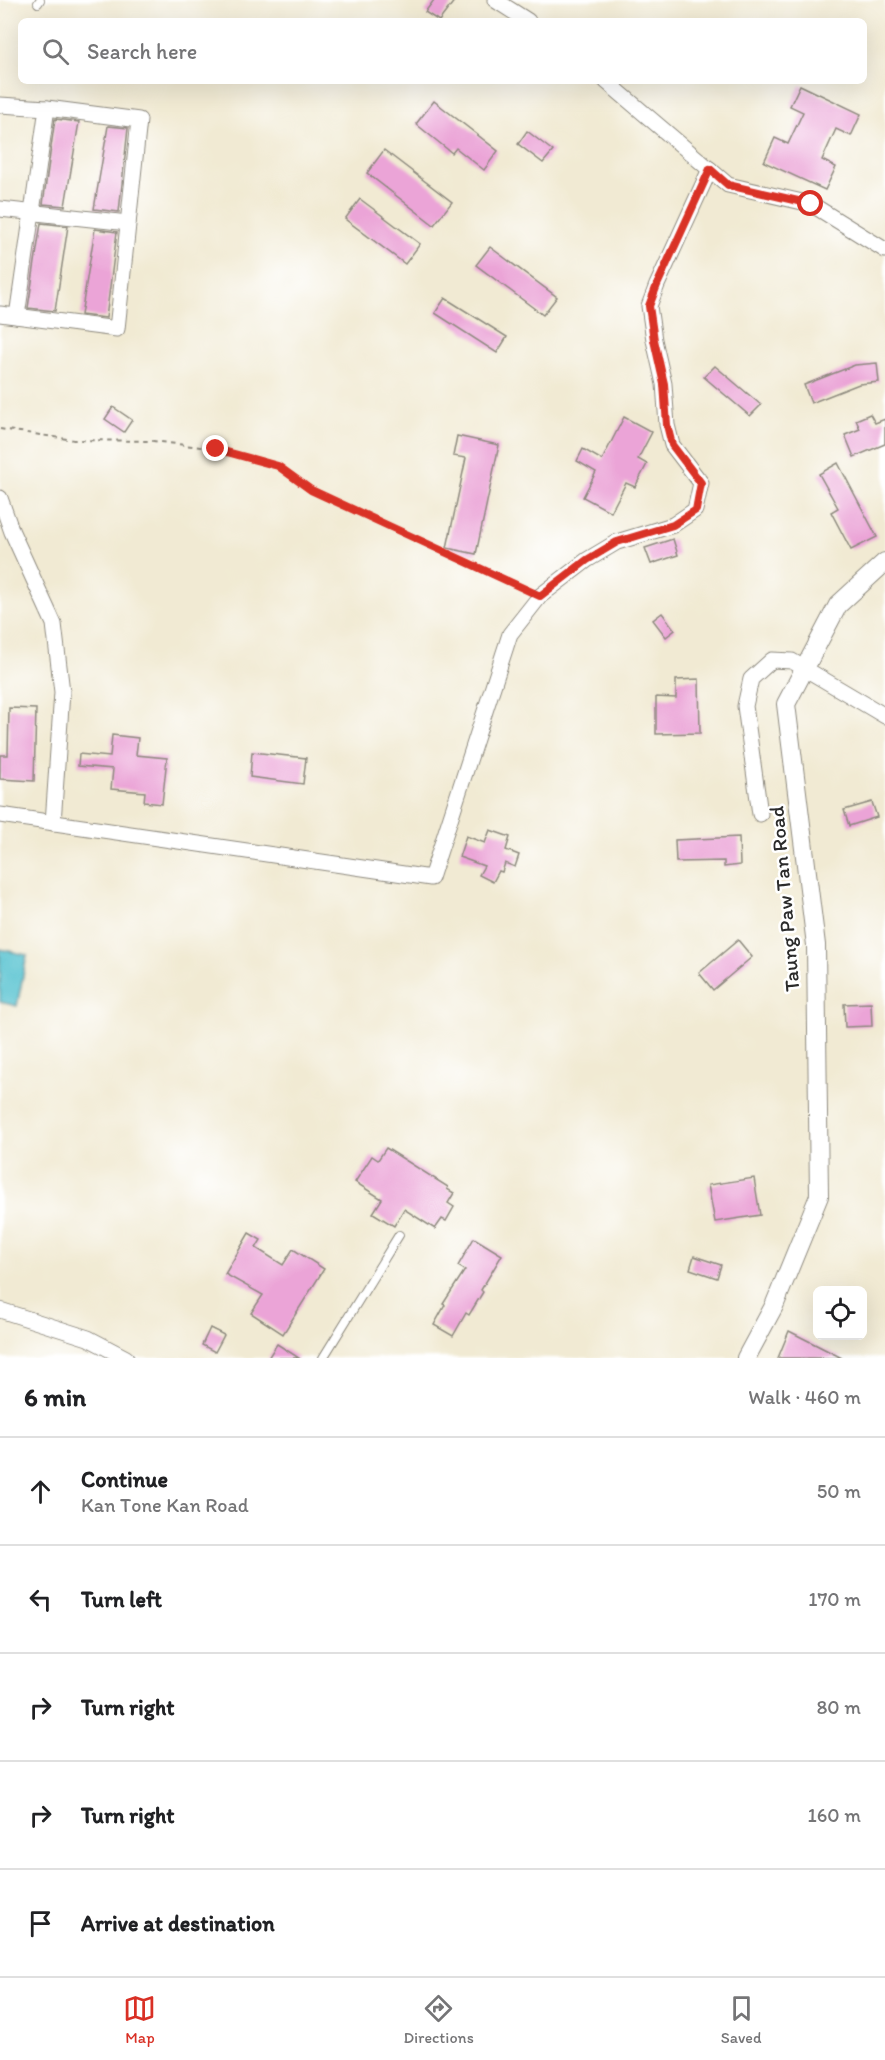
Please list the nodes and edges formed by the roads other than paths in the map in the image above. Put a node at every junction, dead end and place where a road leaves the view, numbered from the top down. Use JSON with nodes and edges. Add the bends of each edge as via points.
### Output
{"nodes":[{"id":1,"x":495,"y":0,"type":"edge"},
{"id":2,"x":523,"y":18,"type":"edge"},
{"id":3,"x":610,"y":84,"type":"edge"},
{"id":4,"x":0,"y":105,"type":"edge"},
{"id":5,"x":47,"y":108,"type":"junction"},
{"id":6,"x":710,"y":169,"type":"junction"},
{"id":7,"x":0,"y":209,"type":"edge"},
{"id":8,"x":32,"y":213,"type":"junction"},
{"id":9,"x":128,"y":223,"type":"junction"},
{"id":10,"x":885,"y":250,"type":"edge"},
{"id":11,"x":0,"y":314,"type":"edge"},
{"id":12,"x":17,"y":316,"type":"junction"},
{"id":13,"x":0,"y":498,"type":"edge"},
{"id":14,"x":885,"y":562,"type":"edge"},
{"id":15,"x":805,"y":668,"type":"junction"},
{"id":16,"x":885,"y":716,"type":"edge"},
{"id":17,"x":760,"y":814,"type":"dead end"},
{"id":18,"x":0,"y":815,"type":"edge"},
{"id":19,"x":53,"y":823,"type":"junction"},
{"id":20,"x":399,"y":1235,"type":"dead end"},
{"id":21,"x":0,"y":1310,"type":"edge"},
{"id":22,"x":126,"y":1358,"type":"edge"},
{"id":23,"x":323,"y":1358,"type":"edge"},
{"id":24,"x":746,"y":1358,"type":"edge"}],
"edges":[{"from":1,"to":2,"type":"street"},
{"from":3,"to":6,"type":"street"},
{"from":4,"to":5,"type":"street"},
{"from":5,"to":8,"type":"street"},
{"from":5,"to":9,"type":"street","via":[[139,120]]},
{"from":6,"to":10,"type":"street","via":[[728,185],[811,204]]},
{"from":6,"to":19,"type":"street","via":[[649,306],[672,445],[701,483],[696,510],[673,525],[617,542],[587,560],[540,596],[510,634],[431,878]]},
{"from":7,"to":8,"type":"street"},
{"from":8,"to":9,"type":"street"},
{"from":8,"to":12,"type":"street"},
{"from":9,"to":12,"type":"street","via":[[117,329]]},
{"from":11,"to":12,"type":"street"},
{"from":13,"to":19,"type":"street","via":[[54,624],[62,692]]},
{"from":14,"to":15,"type":"street","name":"Taung Paw Tan Road","via":[[838,605]]},
{"from":15,"to":16,"type":"street"},
{"from":15,"to":17,"type":"street","via":[[792,661],[772,660],[751,679],[745,705]]},
{"from":15,"to":24,"type":"street","name":"Taung Paw Tan Road","via":[[786,704],[816,945],[819,1197],[774,1306]]},
{"from":18,"to":19,"type":"street"},
{"from":20,"to":23,"type":"lane"},
{"from":21,"to":22,"type":"street","via":[[88,1338]]}]}
